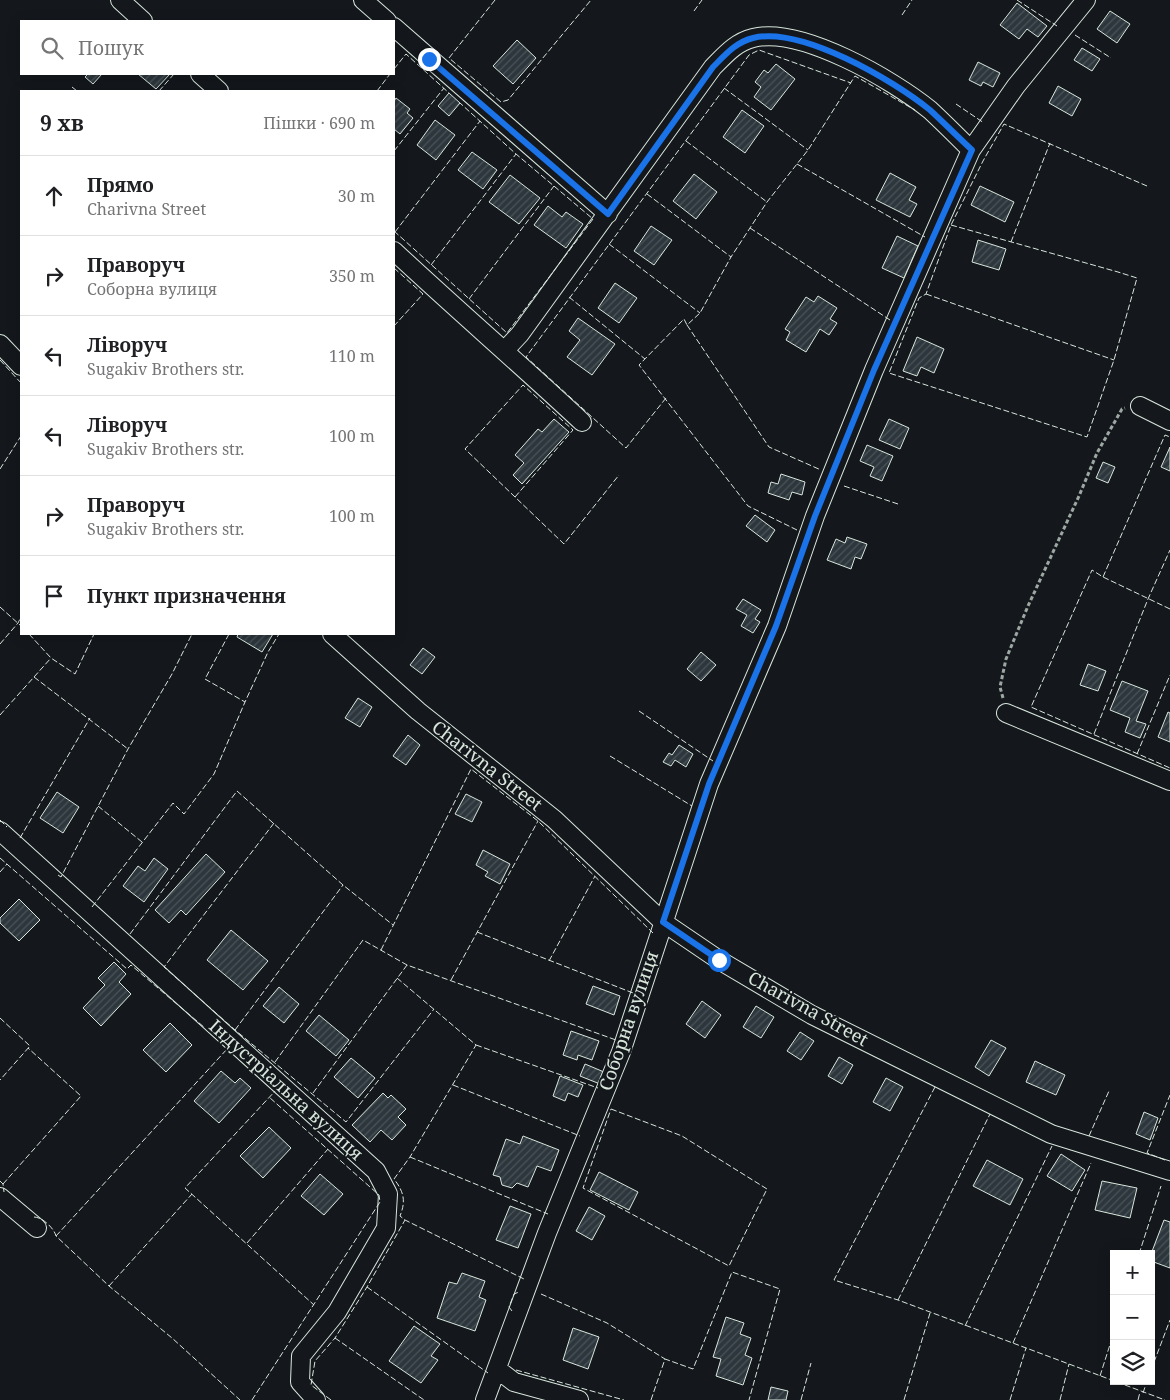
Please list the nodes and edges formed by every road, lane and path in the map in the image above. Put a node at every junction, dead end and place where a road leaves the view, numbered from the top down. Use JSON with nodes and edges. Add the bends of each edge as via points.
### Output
{"nodes":[{"id":1,"x":120,"y":0,"type":"edge"},
{"id":2,"x":363,"y":0,"type":"edge"},
{"id":3,"x":1086,"y":0,"type":"edge"},
{"id":4,"x":142,"y":20,"type":"edge"},
{"id":5,"x":386,"y":20,"type":"edge"},
{"id":6,"x":395,"y":28,"type":"edge"},
{"id":7,"x":201,"y":75,"type":"edge"},
{"id":8,"x":218,"y":90,"type":"edge"},
{"id":9,"x":972,"y":150,"type":"junction"},
{"id":10,"x":608,"y":214,"type":"junction"},
{"id":11,"x":395,"y":252,"type":"edge"},
{"id":12,"x":0,"y":344,"type":"edge"},
{"id":13,"x":505,"y":350,"type":"junction"},
{"id":14,"x":20,"y":365,"type":"edge"},
{"id":15,"x":1140,"y":406,"type":"joint"},
{"id":16,"x":1170,"y":421,"type":"edge"},
{"id":17,"x":582,"y":422,"type":"dead end"},
{"id":18,"x":333,"y":635,"type":"edge"},
{"id":19,"x":1006,"y":713,"type":"joint"},
{"id":20,"x":1170,"y":782,"type":"edge"},
{"id":21,"x":0,"y":831,"type":"edge"},
{"id":22,"x":663,"y":922,"type":"junction"},
{"id":23,"x":1170,"y":1170,"type":"edge"},
{"id":24,"x":0,"y":1197,"type":"edge"},
{"id":25,"x":37,"y":1228,"type":"dead end"},
{"id":26,"x":497,"y":1369,"type":"junction"},
{"id":27,"x":316,"y":1400,"type":"edge"},
{"id":28,"x":485,"y":1400,"type":"edge"},
{"id":29,"x":579,"y":1400,"type":"edge"}],
"edges":[{"from":1,"to":4,"type":"street"},
{"from":2,"to":5,"type":"street"},
{"from":3,"to":9,"type":"street","name":"Соборна вулиця","via":[[1016,86]]},
{"from":6,"to":10,"type":"street"},
{"from":7,"to":8,"type":"street"},
{"from":9,"to":10,"type":"street","via":[[930,110],[897,86],[846,59],[804,41],[773,36],[752,38],[732,48],[713,67]]},
{"from":9,"to":22,"type":"street","name":"Соборна вулиця","via":[[855,416],[776,626],[709,784]]},
{"from":10,"to":13,"type":"street"},
{"from":11,"to":13,"type":"street"},
{"from":12,"to":14,"type":"street"},
{"from":13,"to":17,"type":"street"},
{"from":15,"to":16,"type":"street"},
{"from":15,"to":19,"type":"path","via":[[1122,409],[1097,453],[1028,606],[1006,659],[1000,688]]},
{"from":18,"to":22,"type":"street","name":"Charivna Street","via":[[418,711],[554,819]]},
{"from":19,"to":20,"type":"street"},
{"from":21,"to":27,"type":"street","name":"Індустріальна вулиця","via":[[376,1171],[388,1194],[386,1228],[337,1312],[301,1356],[300,1382]]},
{"from":22,"to":23,"type":"street","name":"Charivna Street","via":[[719,960],[812,1015],[1013,1116],[1051,1134]]},
{"from":22,"to":26,"type":"street","name":"Соборна вулиця","via":[[621,1052],[547,1233]]},
{"from":24,"to":25,"type":"street"},
{"from":26,"to":28,"type":"street","name":"Соборна вулиця"},
{"from":26,"to":29,"type":"street","via":[[514,1382]]}]}
